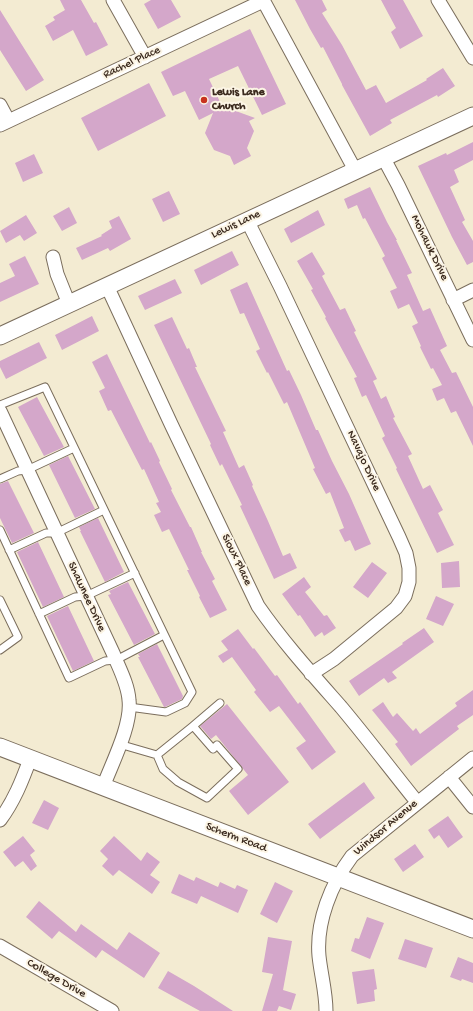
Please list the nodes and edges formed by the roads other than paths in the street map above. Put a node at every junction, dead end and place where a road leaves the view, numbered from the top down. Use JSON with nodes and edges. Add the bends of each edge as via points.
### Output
{"nodes":[{"id":1,"x":113,"y":0,"type":"edge"},
{"id":2,"x":263,"y":0,"type":"edge"},
{"id":3,"x":438,"y":0,"type":"edge"},
{"id":4,"x":145,"y":57,"type":"junction"},
{"id":5,"x":473,"y":58,"type":"edge"},
{"id":6,"x":0,"y":105,"type":"edge"},
{"id":7,"x":473,"y":116,"type":"edge"},
{"id":8,"x":4,"y":122,"type":"edge"},
{"id":9,"x":383,"y":157,"type":"junction"},
{"id":10,"x":355,"y":170,"type":"junction"},
{"id":11,"x":247,"y":220,"type":"junction"},
{"id":12,"x":53,"y":257,"type":"dead end"},
{"id":13,"x":106,"y":286,"type":"junction"},
{"id":14,"x":473,"y":290,"type":"edge"},
{"id":15,"x":453,"y":300,"type":"junction"},
{"id":16,"x":69,"y":304,"type":"junction"},
{"id":17,"x":0,"y":336,"type":"edge"},
{"id":18,"x":473,"y":340,"type":"edge"},
{"id":19,"x":0,"y":405,"type":"edge"},
{"id":20,"x":0,"y":411,"type":"edge"},
{"id":21,"x":74,"y":448,"type":"junction"},
{"id":22,"x":27,"y":470,"type":"junction"},
{"id":23,"x":0,"y":479,"type":"edge"},
{"id":24,"x":104,"y":510,"type":"junction"},
{"id":25,"x":0,"y":530,"type":"edge"},
{"id":26,"x":56,"y":533,"type":"junction"},
{"id":27,"x":9,"y":550,"type":"junction"},
{"id":28,"x":134,"y":573,"type":"junction"},
{"id":29,"x":86,"y":596,"type":"junction"},
{"id":30,"x":0,"y":600,"type":"edge"},
{"id":31,"x":39,"y":614,"type":"junction"},
{"id":32,"x":164,"y":635,"type":"junction"},
{"id":33,"x":0,"y":650,"type":"edge"},
{"id":34,"x":116,"y":660,"type":"junction"},
{"id":35,"x":311,"y":674,"type":"junction"},
{"id":36,"x":220,"y":703,"type":"dead end"},
{"id":37,"x":129,"y":707,"type":"junction"},
{"id":38,"x":193,"y":726,"type":"junction"},
{"id":39,"x":119,"y":744,"type":"junction"},
{"id":40,"x":0,"y":747,"type":"edge"},
{"id":41,"x":157,"y":755,"type":"junction"},
{"id":42,"x":473,"y":758,"type":"edge"},
{"id":43,"x":30,"y":759,"type":"junction"},
{"id":44,"x":449,"y":777,"type":"junction"},
{"id":45,"x":102,"y":787,"type":"junction"},
{"id":46,"x":417,"y":802,"type":"junction"},
{"id":47,"x":473,"y":807,"type":"edge"},
{"id":48,"x":0,"y":820,"type":"edge"},
{"id":49,"x":339,"y":878,"type":"junction"},
{"id":50,"x":473,"y":929,"type":"edge"},
{"id":51,"x":0,"y":946,"type":"edge"},
{"id":52,"x":112,"y":1011,"type":"edge"},
{"id":53,"x":326,"y":1011,"type":"edge"}],
"edges":[{"from":1,"to":4,"type":"street"},
{"from":2,"to":4,"type":"street","name":"Rachel Place"},
{"from":2,"to":10,"type":"street"},
{"from":3,"to":5,"type":"street"},
{"from":4,"to":8,"type":"street","name":"Rachel Place"},
{"from":6,"to":8,"type":"street"},
{"from":7,"to":9,"type":"street","name":"Lewis Lane"},
{"from":9,"to":10,"type":"street","name":"Lewis Lane"},
{"from":9,"to":15,"type":"street","name":"Mohawk Drive"},
{"from":10,"to":11,"type":"street","name":"Lewis Lane"},
{"from":11,"to":13,"type":"street","name":"Lewis Lane"},
{"from":11,"to":35,"type":"street","name":"Navajo Drive","via":[[399,537],[409,568],[409,582],[396,608],[334,659]]},
{"from":12,"to":16,"type":"street"},
{"from":13,"to":16,"type":"street","name":"Lewis Lane"},
{"from":13,"to":35,"type":"street","name":"Sioux Place","via":[[258,606]]},
{"from":14,"to":15,"type":"street"},
{"from":15,"to":18,"type":"street","name":"Mohawk Drive"},
{"from":16,"to":17,"type":"street","name":"Lewis Lane"},
{"from":19,"to":21,"type":"lane","via":[[45,387]]},
{"from":20,"to":22,"type":"street","name":"Shawnee Drive"},
{"from":21,"to":22,"type":"lane"},
{"from":21,"to":24,"type":"lane"},
{"from":22,"to":23,"type":"lane"},
{"from":22,"to":26,"type":"street","name":"Shawnee Drive"},
{"from":24,"to":26,"type":"lane"},
{"from":24,"to":28,"type":"lane"},
{"from":25,"to":27,"type":"lane"},
{"from":26,"to":27,"type":"lane","via":[[46,533]]},
{"from":26,"to":29,"type":"street","name":"Shawnee Drive"},
{"from":27,"to":31,"type":"lane"},
{"from":28,"to":29,"type":"lane"},
{"from":28,"to":32,"type":"lane"},
{"from":29,"to":31,"type":"lane","via":[[75,597]]},
{"from":29,"to":34,"type":"street","name":"Shawnee Drive"},
{"from":30,"to":33,"type":"lane","via":[[18,637]]},
{"from":31,"to":34,"type":"lane","via":[[70,678],[105,661]]},
{"from":32,"to":34,"type":"lane"},
{"from":32,"to":37,"type":"lane","via":[[192,692],[185,703],[166,712]]},
{"from":34,"to":37,"type":"street","name":"Shawnee Drive","via":[[126,685]]},
{"from":35,"to":46,"type":"street","name":"Sioux Place"},
{"from":36,"to":38,"type":"lane"},
{"from":37,"to":39,"type":"street","name":"Shawnee Drive","via":[[126,726]]},
{"from":38,"to":41,"type":"lane"},
{"from":38,"to":41,"type":"lane","via":[[213,748],[217,745],[238,769],[207,798],[178,782],[163,769]]},
{"from":39,"to":41,"type":"lane"},
{"from":39,"to":45,"type":"street","name":"Shawnee Drive"},
{"from":40,"to":43,"type":"street","name":"Scherm Road"},
{"from":42,"to":44,"type":"street","name":"Windsor Avenue"},
{"from":43,"to":45,"type":"street","name":"Scherm Road"},
{"from":43,"to":48,"type":"street","via":[[17,793]]},
{"from":44,"to":46,"type":"street","name":"Windsor Avenue"},
{"from":44,"to":47,"type":"street"},
{"from":45,"to":49,"type":"street","name":"Scherm Road"},
{"from":46,"to":49,"type":"street","name":"Windsor Avenue","via":[[352,856]]},
{"from":49,"to":50,"type":"street","name":"Scherm Road"},
{"from":49,"to":53,"type":"street","name":"Windsor Avenue","via":[[324,908],[318,940]]},
{"from":51,"to":52,"type":"street","name":"College Drive"}]}
